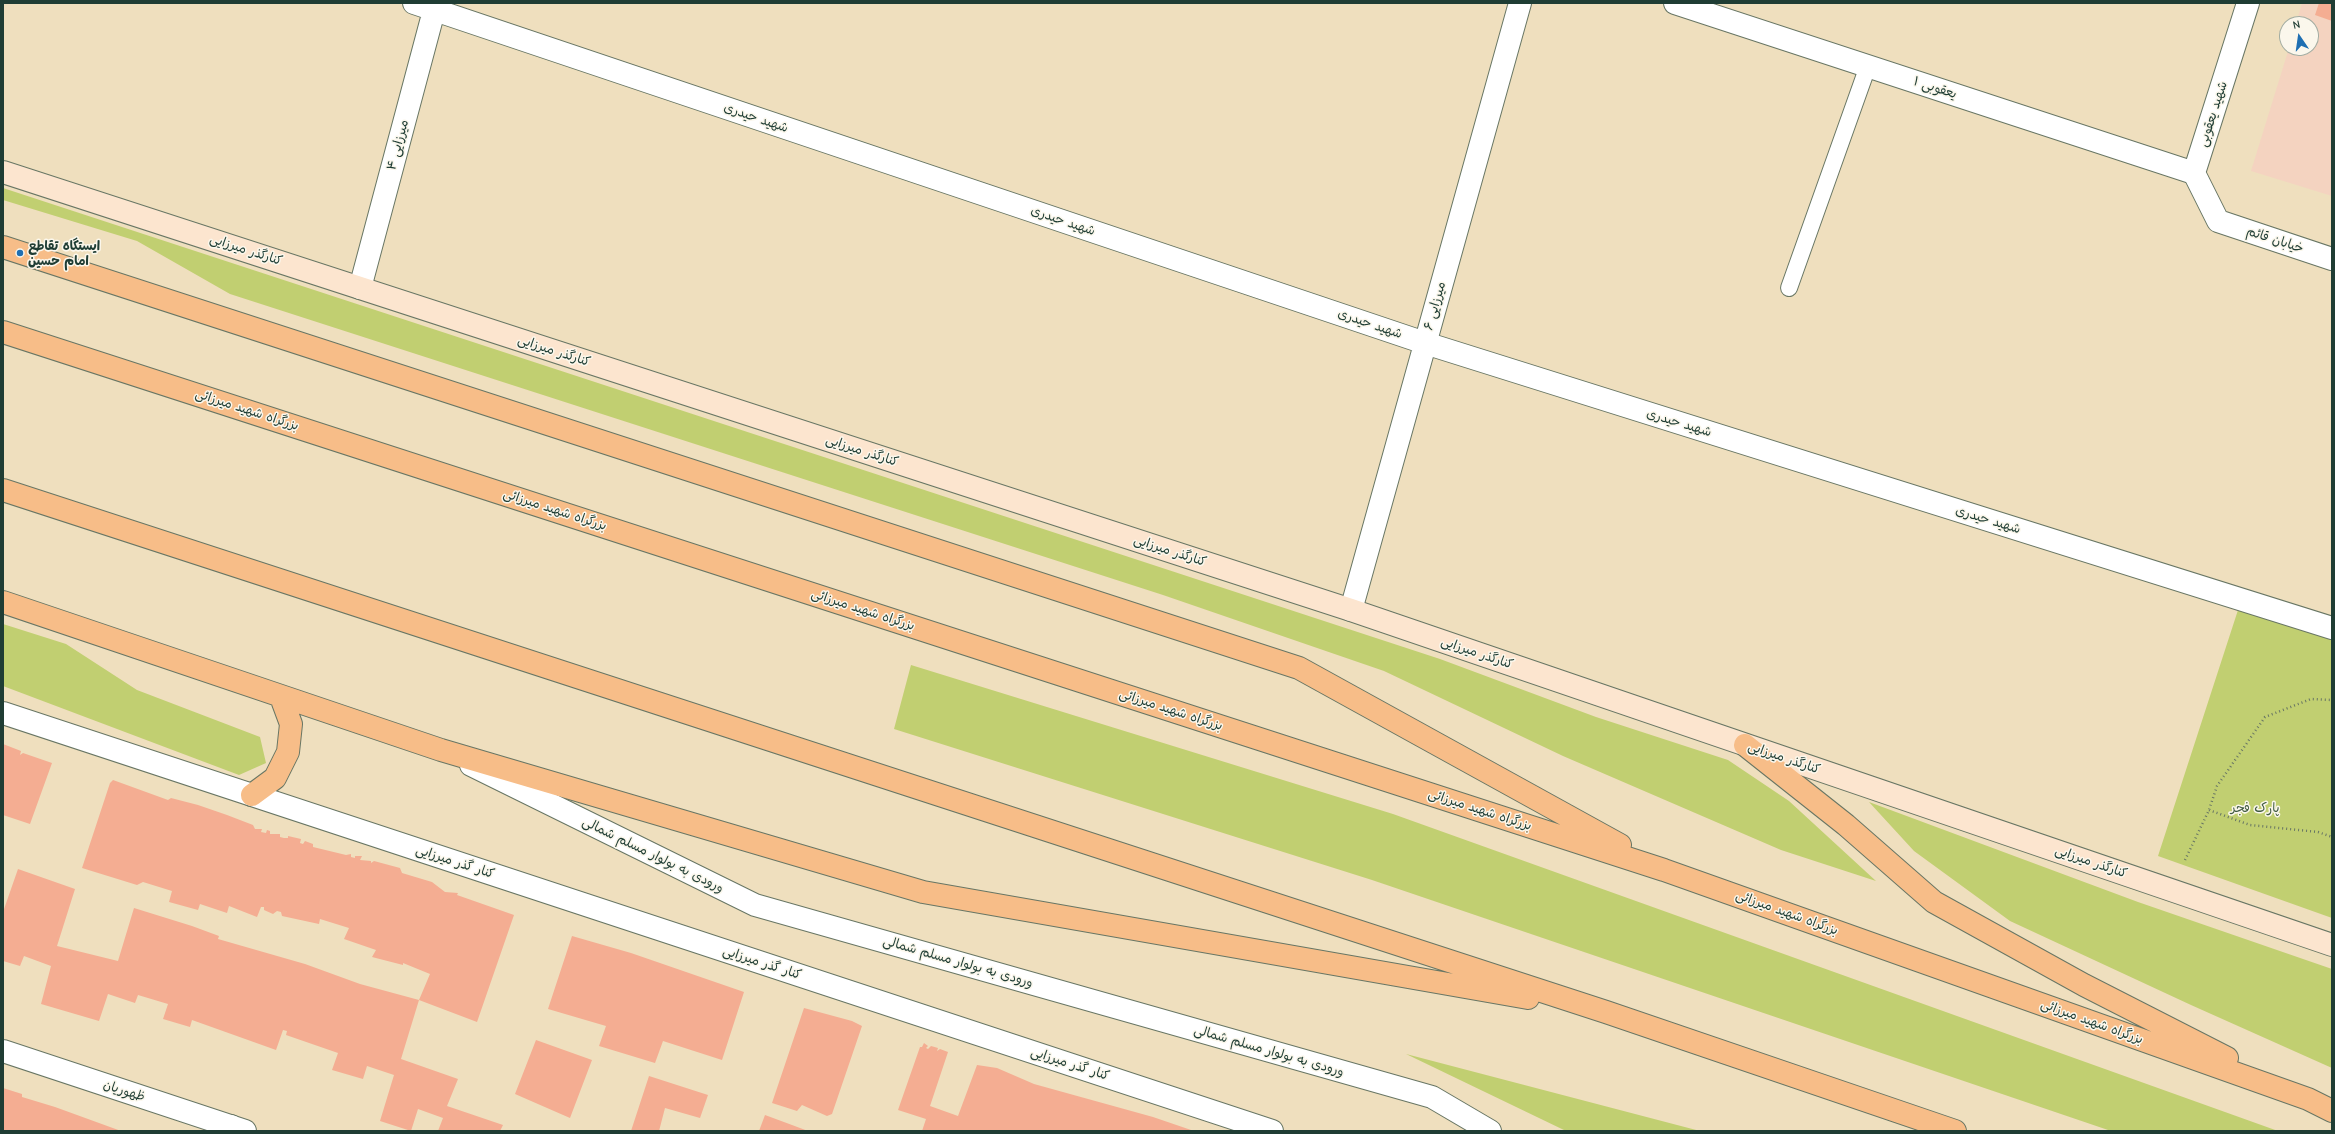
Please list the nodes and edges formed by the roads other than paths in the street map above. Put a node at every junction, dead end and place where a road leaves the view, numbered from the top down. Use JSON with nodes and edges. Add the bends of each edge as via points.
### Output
{"nodes":[{"id":1,"x":1520,"y":3,"type":"edge"},
{"id":2,"x":1675,"y":3,"type":"edge"},
{"id":3,"x":2248,"y":3,"type":"edge"},
{"id":4,"x":428,"y":5,"type":"edge"},
{"id":5,"x":1868,"y":66,"type":"junction"},
{"id":6,"x":3,"y":172,"type":"edge"},
{"id":7,"x":2194,"y":173,"type":"junction"},
{"id":8,"x":3,"y":247,"type":"edge"},
{"id":9,"x":2332,"y":259,"type":"edge"},
{"id":10,"x":360,"y":288,"type":"junction"},
{"id":11,"x":1789,"y":288,"type":"dead end"},
{"id":12,"x":3,"y":332,"type":"edge"},
{"id":13,"x":1425,"y":343,"type":"junction"},
{"id":14,"x":3,"y":490,"type":"edge"},
{"id":15,"x":3,"y":602,"type":"edge"},
{"id":16,"x":1351,"y":610,"type":"junction"},
{"id":17,"x":2332,"y":628,"type":"edge"},
{"id":18,"x":281,"y":697,"type":"junction"},
{"id":19,"x":3,"y":713,"type":"edge"},
{"id":20,"x":1745,"y":745,"type":"junction"},
{"id":21,"x":441,"y":750,"type":"junction"},
{"id":22,"x":252,"y":795,"type":"junction"},
{"id":23,"x":1664,"y":870,"type":"junction"},
{"id":24,"x":2332,"y":944,"type":"edge"},
{"id":25,"x":1606,"y":1012,"type":"junction"},
{"id":26,"x":3,"y":1051,"type":"edge"},
{"id":27,"x":2308,"y":1099,"type":"junction"},
{"id":28,"x":2332,"y":1111,"type":"edge"},
{"id":29,"x":235,"y":1129,"type":"edge"},
{"id":30,"x":1272,"y":1131,"type":"edge"},
{"id":31,"x":1490,"y":1131,"type":"edge"},
{"id":32,"x":1955,"y":1131,"type":"edge"}],
"edges":[{"from":1,"to":13,"type":"street","name":"میرزایی ۶"},
{"from":2,"to":5,"type":"street","name":"یعقوبی ۱"},
{"from":3,"to":7,"type":"street","name":"شهید یعقوبی"},
{"from":4,"to":10,"type":"street","name":"میرزایی ۴"},
{"from":4,"to":13,"type":"street","name":"شهید حیدری"},
{"from":5,"to":7,"type":"street","name":"یعقوبی ۱"},
{"from":5,"to":11,"type":"lane"},
{"from":6,"to":10,"type":"main road","name":"کنارگذر میرزایی"},
{"from":7,"to":9,"type":"street","name":"خیابان قائم","via":[[2218,221]]},
{"from":8,"to":23,"type":"highway","via":[[1299,668]]},
{"from":10,"to":16,"type":"main road","name":"کنارگذر میرزایی"},
{"from":12,"to":23,"type":"highway","name":"بزرگراه شهید میرزائی"},
{"from":13,"to":16,"type":"street","name":"میرزایی ۶"},
{"from":13,"to":17,"type":"street","name":"شهید حیدری"},
{"from":14,"to":25,"type":"highway"},
{"from":15,"to":18,"type":"highway"},
{"from":16,"to":20,"type":"main road","name":"کنارگذر میرزایی"},
{"from":18,"to":21,"type":"highway"},
{"from":18,"to":22,"type":"highway","via":[[291,724],[288,752],[275,778]]},
{"from":19,"to":22,"type":"street","name":"کنار گذر میرزایی"},
{"from":20,"to":24,"type":"main road","name":"کنارگذر میرزایی"},
{"from":20,"to":27,"type":"highway","via":[[1846,825],[1934,902],[2084,985]]},
{"from":21,"to":25,"type":"highway","via":[[923,892]]},
{"from":21,"to":31,"type":"street","name":"ورودی به بولوار مسلم شمالی","via":[[755,905],[1432,1097]]},
{"from":22,"to":30,"type":"street","name":"کنار گذر میرزایی"},
{"from":23,"to":27,"type":"highway","name":"بزرگراه شهید میرزائی"},
{"from":25,"to":32,"type":"highway"},
{"from":26,"to":29,"type":"street","name":"ظهوریان"},
{"from":27,"to":28,"type":"highway","name":"بزرگراه شهید میرزائی"}]}
